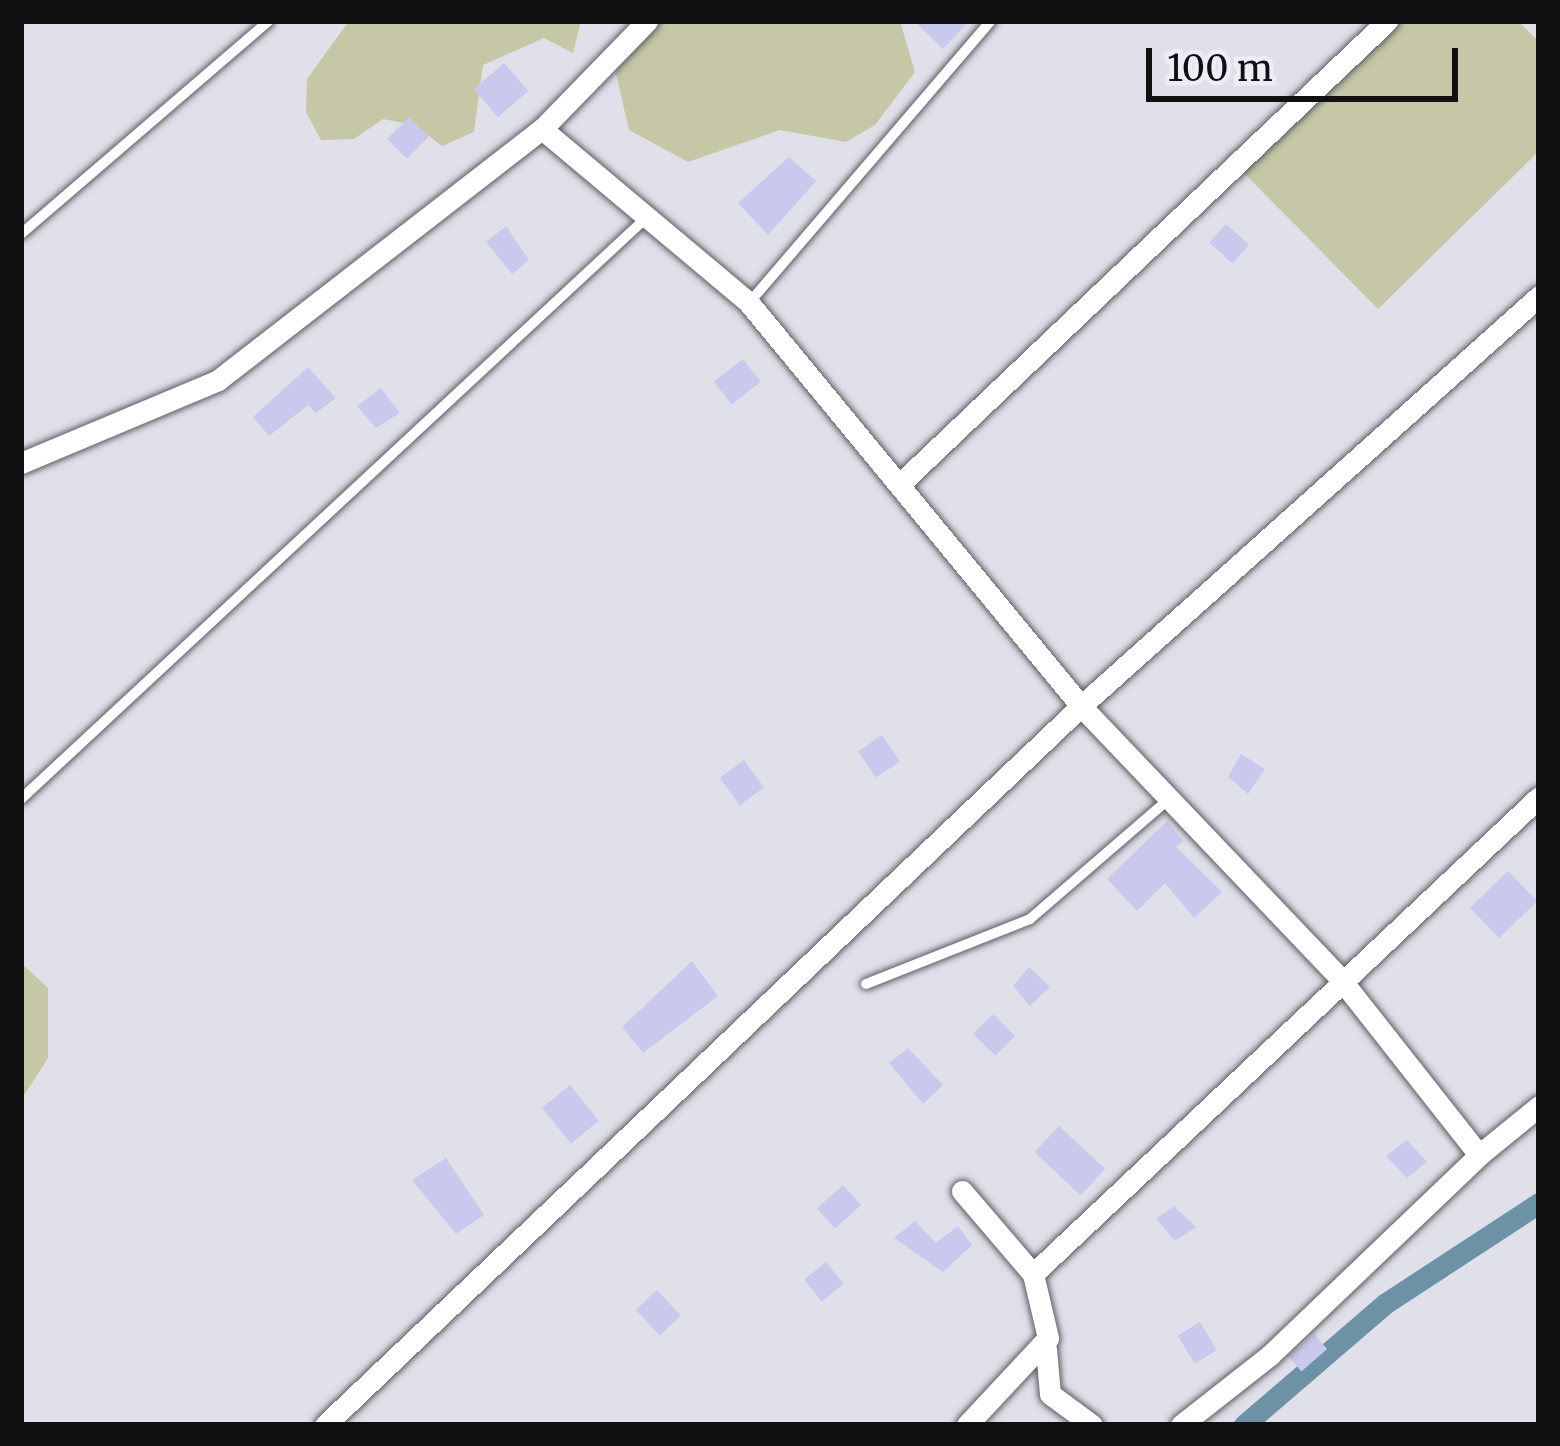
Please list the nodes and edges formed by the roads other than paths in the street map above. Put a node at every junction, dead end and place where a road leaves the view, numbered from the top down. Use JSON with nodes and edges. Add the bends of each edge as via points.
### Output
{"nodes":[{"id":1,"x":269,"y":21,"type":"edge"},
{"id":2,"x":647,"y":21,"type":"edge"},
{"id":3,"x":991,"y":21,"type":"edge"},
{"id":4,"x":1388,"y":21,"type":"edge"},
{"id":5,"x":542,"y":129,"type":"junction"},
{"id":6,"x":647,"y":217,"type":"junction"},
{"id":7,"x":21,"y":234,"type":"edge"},
{"id":8,"x":1539,"y":296,"type":"edge"},
{"id":9,"x":748,"y":303,"type":"junction"},
{"id":10,"x":21,"y":463,"type":"edge"},
{"id":11,"x":903,"y":481,"type":"junction"},
{"id":12,"x":1081,"y":706,"type":"junction"},
{"id":13,"x":1539,"y":797,"type":"edge"},
{"id":14,"x":1171,"y":798,"type":"junction"},
{"id":15,"x":21,"y":799,"type":"edge"},
{"id":16,"x":1339,"y":976,"type":"junction"},
{"id":17,"x":866,"y":984,"type":"dead end"},
{"id":18,"x":1539,"y":1106,"type":"edge"},
{"id":19,"x":1479,"y":1155,"type":"junction"},
{"id":20,"x":962,"y":1191,"type":"dead end"},
{"id":21,"x":1033,"y":1274,"type":"junction"},
{"id":22,"x":1046,"y":1349,"type":"junction"},
{"id":23,"x":325,"y":1425,"type":"edge"},
{"id":24,"x":967,"y":1425,"type":"edge"},
{"id":25,"x":1092,"y":1425,"type":"edge"},
{"id":26,"x":1181,"y":1425,"type":"edge"}],
"edges":[{"from":1,"to":7,"type":"lane"},
{"from":2,"to":5,"type":"street"},
{"from":3,"to":9,"type":"lane"},
{"from":4,"to":11,"type":"street"},
{"from":5,"to":6,"type":"street"},
{"from":5,"to":10,"type":"street","via":[[218,380]]},
{"from":6,"to":9,"type":"street"},
{"from":6,"to":15,"type":"lane"},
{"from":8,"to":12,"type":"street"},
{"from":9,"to":11,"type":"street"},
{"from":11,"to":12,"type":"street"},
{"from":12,"to":14,"type":"street"},
{"from":12,"to":23,"type":"street"},
{"from":13,"to":16,"type":"street"},
{"from":14,"to":16,"type":"street"},
{"from":14,"to":17,"type":"lane","via":[[1030,919]]},
{"from":16,"to":19,"type":"street"},
{"from":16,"to":21,"type":"street"},
{"from":18,"to":19,"type":"street"},
{"from":19,"to":26,"type":"street","via":[[1270,1354]]},
{"from":20,"to":21,"type":"street"},
{"from":21,"to":22,"type":"street"},
{"from":22,"to":24,"type":"street"},
{"from":22,"to":25,"type":"street","via":[[1050,1394]]}]}
